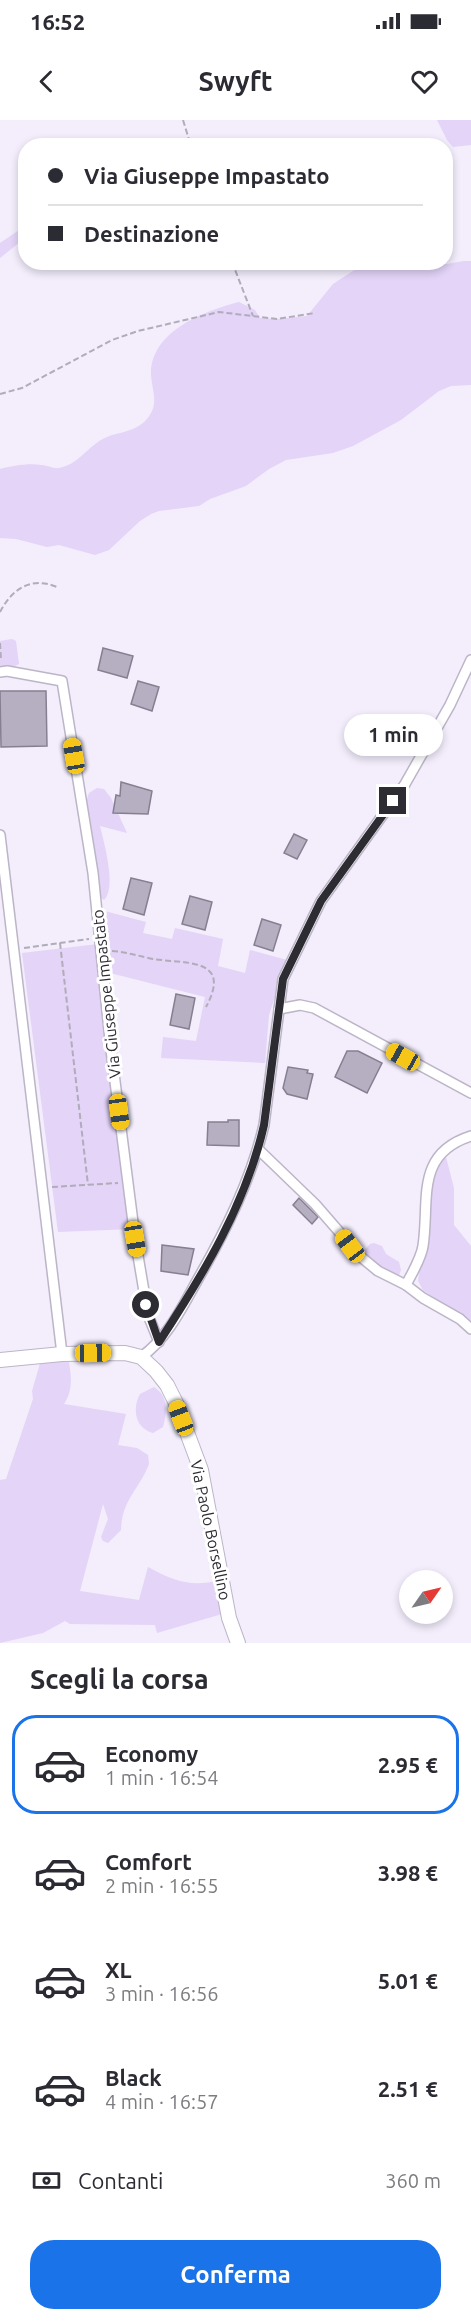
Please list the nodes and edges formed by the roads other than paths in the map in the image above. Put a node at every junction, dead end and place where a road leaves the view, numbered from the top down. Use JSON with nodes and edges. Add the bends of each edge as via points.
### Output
{"nodes":[{"id":1,"x":471,"y":660,"type":"edge"},
{"id":2,"x":1,"y":672,"type":"edge"},
{"id":3,"x":0,"y":835,"type":"edge"},
{"id":4,"x":279,"y":1010,"type":"junction"},
{"id":5,"x":471,"y":1093,"type":"edge"},
{"id":6,"x":471,"y":1136,"type":"edge"},
{"id":7,"x":258,"y":1149,"type":"junction"},
{"id":8,"x":406,"y":1285,"type":"junction"},
{"id":9,"x":471,"y":1329,"type":"edge"},
{"id":10,"x":159,"y":1342,"type":"junction"},
{"id":11,"x":62,"y":1354,"type":"junction"},
{"id":12,"x":141,"y":1357,"type":"junction"},
{"id":13,"x":0,"y":1360,"type":"edge"},
{"id":14,"x":238,"y":1643,"type":"edge"}],
"edges":[{"from":1,"to":4,"type":"street","via":[[405,784],[310,921],[283,979]]},
{"from":2,"to":10,"type":"street","name":"Via Giuseppe Impastato","via":[[62,681],[103,951],[127,1183],[148,1315]]},
{"from":3,"to":11,"type":"street"},
{"from":4,"to":5,"type":"street","via":[[300,1005],[314,1008]]},
{"from":4,"to":7,"type":"street"},
{"from":6,"to":8,"type":"street","via":[[447,1149],[433,1165],[427,1185],[423,1249]]},
{"from":7,"to":8,"type":"street","via":[[315,1204],[361,1257]]},
{"from":7,"to":10,"type":"street","via":[[240,1199],[215,1250]]},
{"from":8,"to":9,"type":"street"},
{"from":10,"to":12,"type":"street"},
{"from":11,"to":12,"type":"street","via":[[125,1353]]},
{"from":11,"to":13,"type":"street"},
{"from":12,"to":14,"type":"street","name":"Via Paolo Borsellino","via":[[167,1385],[201,1470],[229,1618]]}]}
